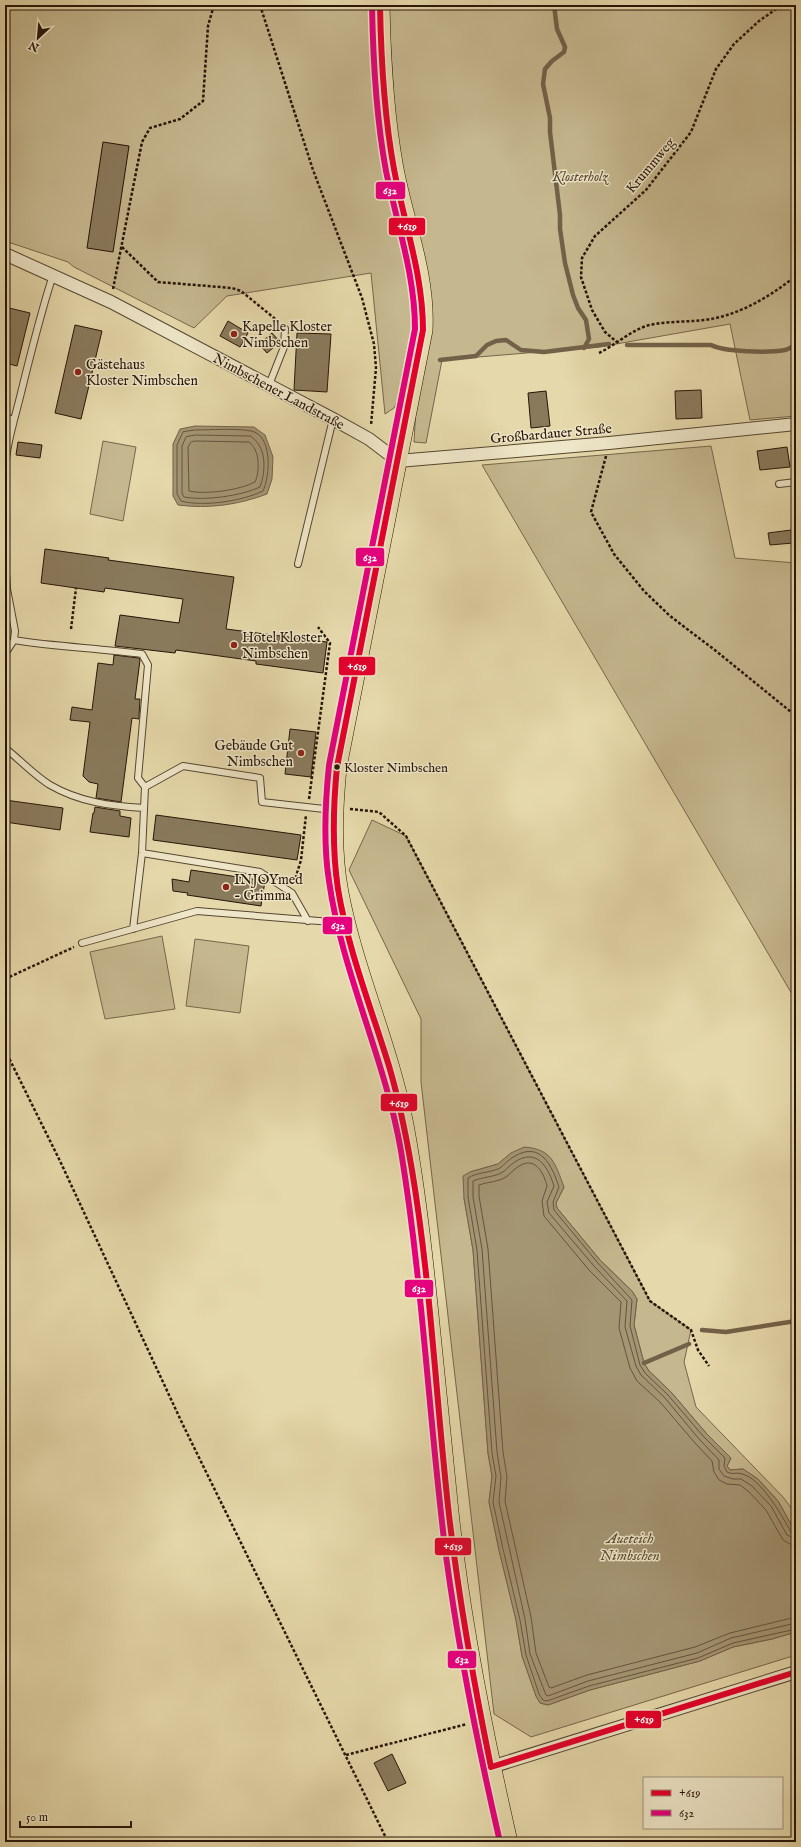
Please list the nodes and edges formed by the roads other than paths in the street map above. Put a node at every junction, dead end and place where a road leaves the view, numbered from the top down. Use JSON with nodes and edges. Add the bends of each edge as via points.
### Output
{"nodes":[{"id":1,"x":380,"y":5,"type":"edge"},
{"id":2,"x":5,"y":254,"type":"edge"},
{"id":3,"x":53,"y":275,"type":"junction"},
{"id":4,"x":285,"y":328,"type":"road end"},
{"id":5,"x":269,"y":386,"type":"junction"},
{"id":6,"x":5,"y":417,"type":"edge"},
{"id":7,"x":334,"y":419,"type":"junction"},
{"id":8,"x":14,"y":420,"type":"junction"},
{"id":9,"x":796,"y":424,"type":"edge"},
{"id":10,"x":398,"y":461,"type":"junction"},
{"id":11,"x":5,"y":472,"type":"edge"},
{"id":12,"x":796,"y":482,"type":"edge"},
{"id":13,"x":779,"y":484,"type":"dead end"},
{"id":14,"x":5,"y":557,"type":"edge"},
{"id":15,"x":298,"y":564,"type":"dead end"},
{"id":16,"x":14,"y":640,"type":"junction"},
{"id":17,"x":5,"y":654,"type":"edge"},
{"id":18,"x":5,"y":748,"type":"edge"},
{"id":19,"x":145,"y":787,"type":"junction"},
{"id":20,"x":144,"y":808,"type":"junction"},
{"id":21,"x":333,"y":810,"type":"junction"},
{"id":22,"x":142,"y":853,"type":"junction"},
{"id":23,"x":308,"y":921,"type":"junction"},
{"id":24,"x":346,"y":923,"type":"junction"},
{"id":25,"x":133,"y":929,"type":"junction"},
{"id":26,"x":82,"y":944,"type":"road end"},
{"id":27,"x":796,"y":1672,"type":"edge"},
{"id":28,"x":491,"y":1767,"type":"junction"},
{"id":29,"x":508,"y":1842,"type":"edge"}],
"edges":[{"from":1,"to":10,"type":"main road","via":[[386,118],[394,169],[420,279],[424,318]]},
{"from":2,"to":3,"type":"street","name":"Nimbschener Landstraße"},
{"from":3,"to":5,"type":"street","name":"Nimbschener Landstraße","via":[[111,302]]},
{"from":3,"to":8,"type":"lane"},
{"from":4,"to":5,"type":"lane","via":[[284,347]]},
{"from":5,"to":7,"type":"street","name":"Nimbschener Landstraße"},
{"from":6,"to":8,"type":"lane"},
{"from":7,"to":10,"type":"street","name":"Nimbschener Landstraße"},
{"from":7,"to":15,"type":"lane"},
{"from":8,"to":11,"type":"lane"},
{"from":9,"to":10,"type":"street","name":"Großbardauer Straße"},
{"from":10,"to":21,"type":"main road","via":[[337,767]]},
{"from":12,"to":13,"type":"lane"},
{"from":14,"to":16,"type":"lane"},
{"from":16,"to":17,"type":"lane"},
{"from":16,"to":19,"type":"lane","via":[[142,654],[148,664],[138,778]]},
{"from":18,"to":20,"type":"lane","via":[[49,784],[80,799],[101,805]]},
{"from":19,"to":20,"type":"lane"},
{"from":19,"to":21,"type":"lane","via":[[183,766],[260,778],[262,802]]},
{"from":20,"to":22,"type":"lane"},
{"from":21,"to":24,"type":"main road","via":[[338,891]]},
{"from":22,"to":23,"type":"lane","via":[[260,872],[292,893]]},
{"from":22,"to":25,"type":"lane"},
{"from":23,"to":24,"type":"lane"},
{"from":23,"to":25,"type":"lane","via":[[197,912]]},
{"from":24,"to":28,"type":"main road","via":[[392,1074],[404,1125],[420,1227],[449,1516],[465,1631]]},
{"from":25,"to":26,"type":"lane"},
{"from":27,"to":28,"type":"street"},
{"from":28,"to":29,"type":"main road"}]}
